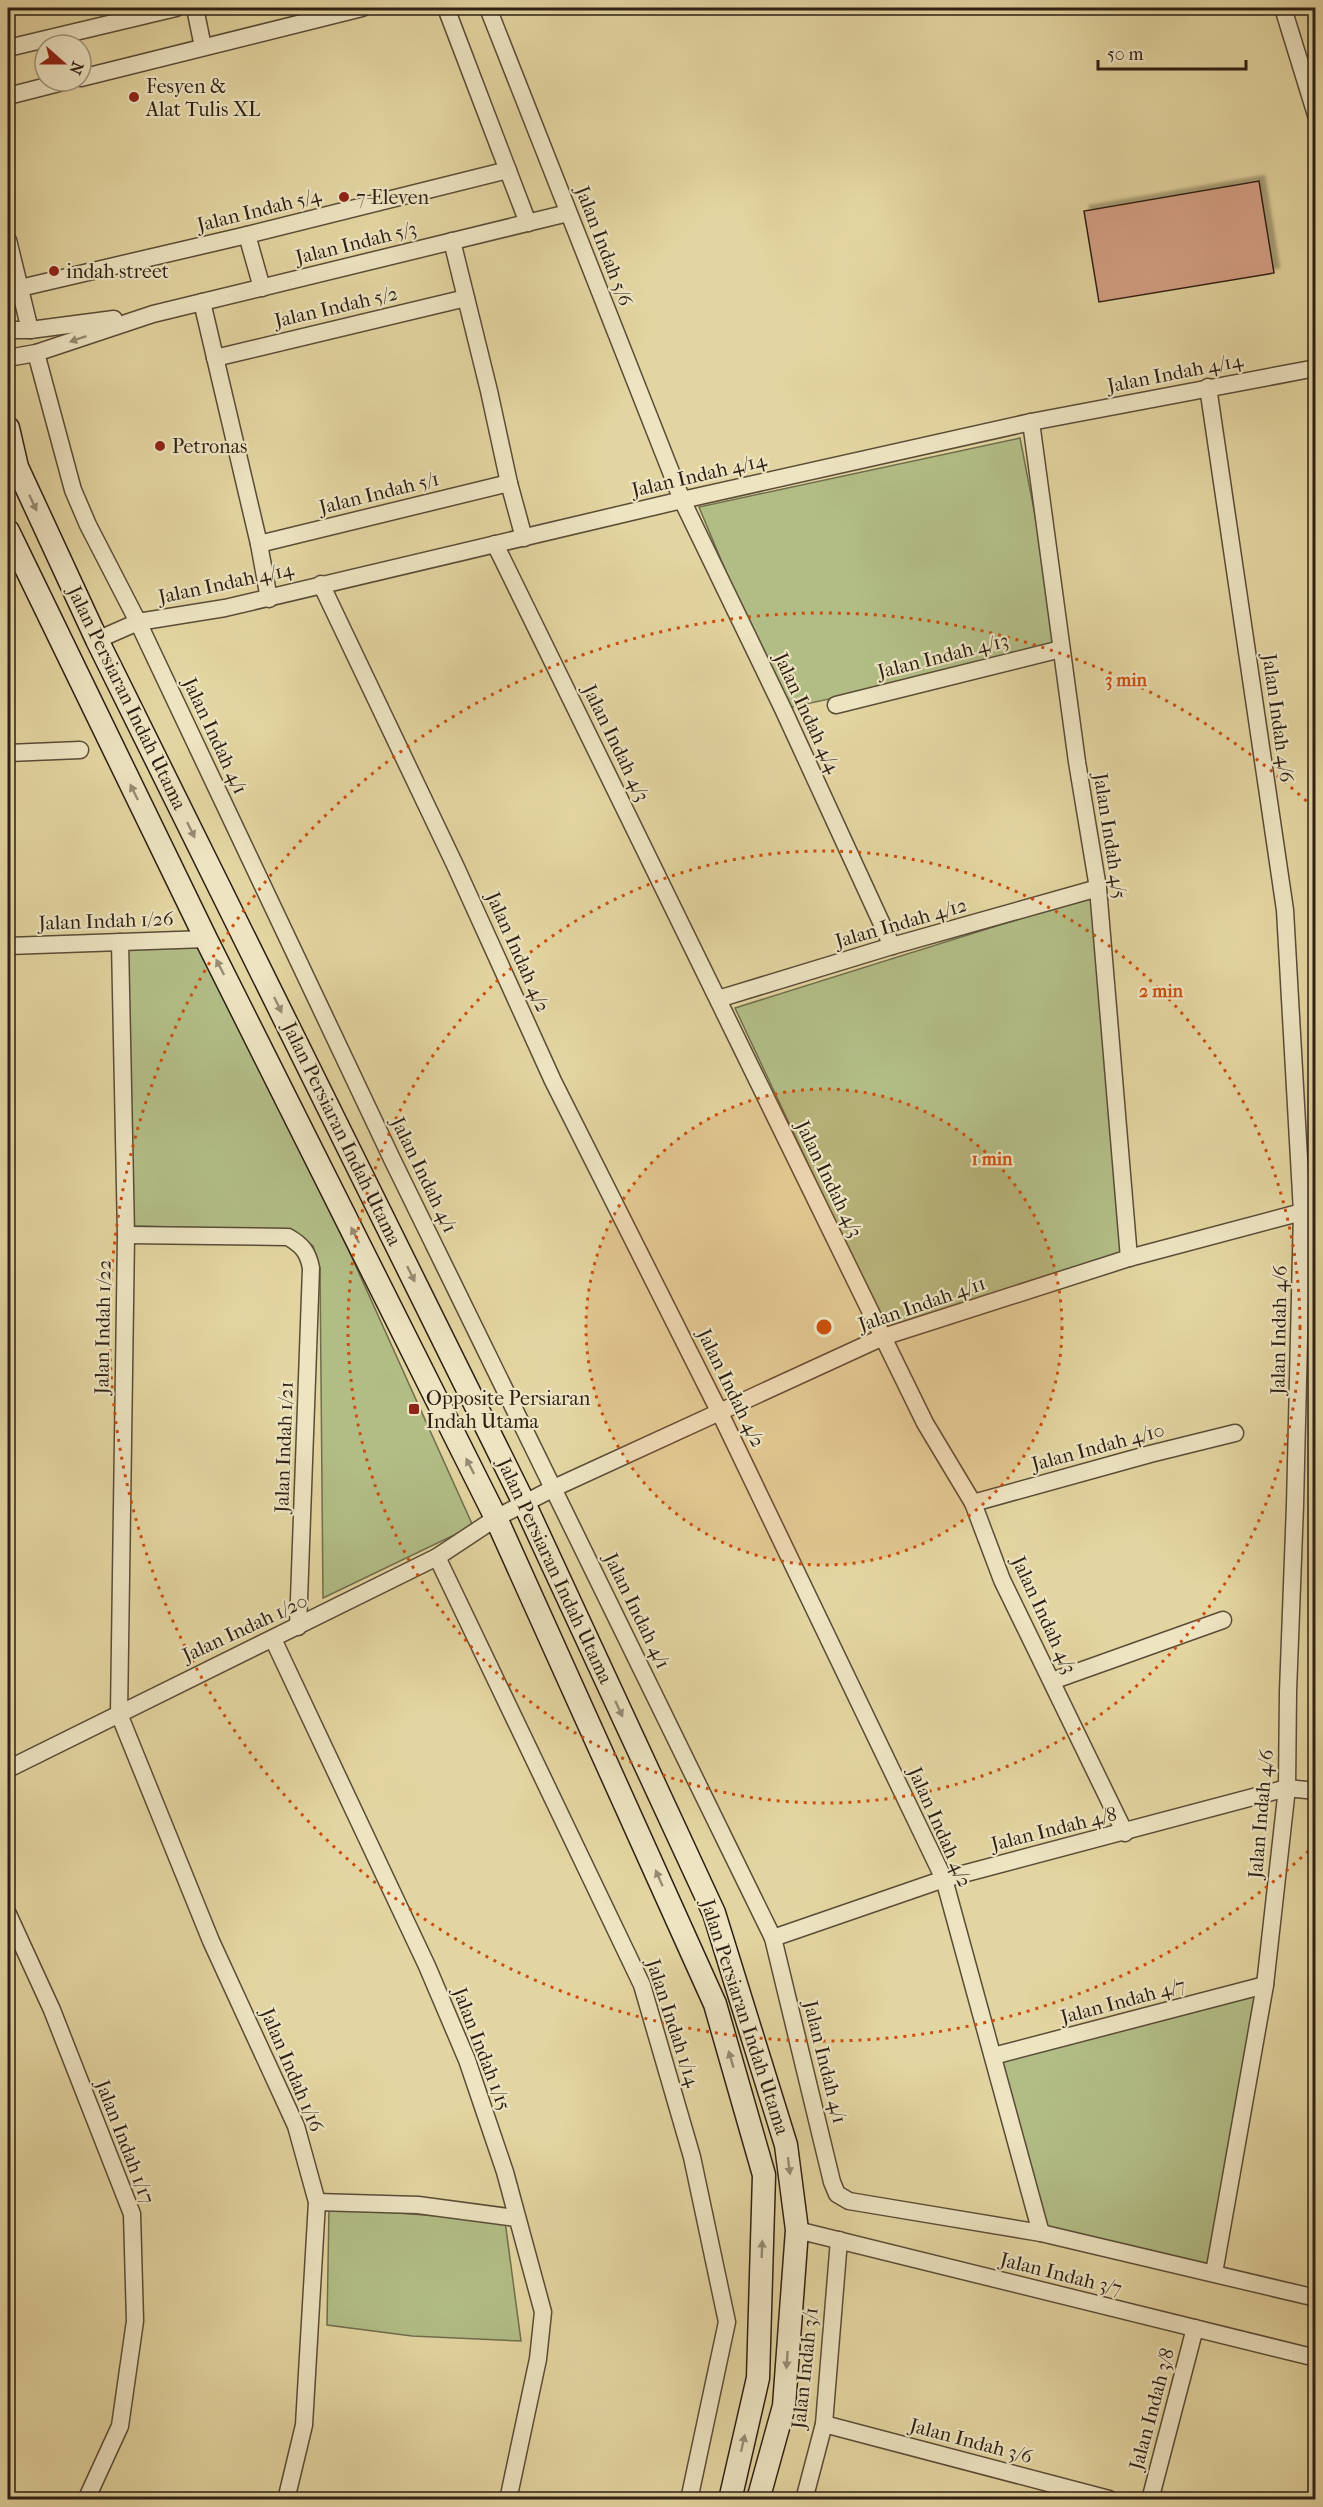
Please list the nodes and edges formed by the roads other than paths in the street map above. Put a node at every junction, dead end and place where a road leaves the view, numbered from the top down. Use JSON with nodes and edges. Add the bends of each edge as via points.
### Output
{"nodes":[{"id":1,"x":176,"y":8,"type":"edge"},
{"id":2,"x":195,"y":8,"type":"edge"},
{"id":3,"x":362,"y":8,"type":"edge"},
{"id":4,"x":446,"y":8,"type":"edge"},
{"id":5,"x":488,"y":8,"type":"edge"},
{"id":6,"x":1283,"y":8,"type":"edge"},
{"id":7,"x":124,"y":14,"type":"edge"},
{"id":8,"x":203,"y":47,"type":"junction"},
{"id":9,"x":8,"y":48,"type":"edge"},
{"id":10,"x":93,"y":75,"type":"edge"},
{"id":11,"x":33,"y":90,"type":"edge"},
{"id":12,"x":8,"y":96,"type":"edge"},
{"id":13,"x":1316,"y":115,"type":"edge"},
{"id":14,"x":508,"y":170,"type":"junction"},
{"id":15,"x":568,"y":213,"type":"junction"},
{"id":16,"x":528,"y":223,"type":"junction"},
{"id":17,"x":247,"y":235,"type":"junction"},
{"id":18,"x":8,"y":240,"type":"edge"},
{"id":19,"x":452,"y":241,"type":"junction"},
{"id":20,"x":20,"y":288,"type":"junction"},
{"id":21,"x":262,"y":288,"type":"junction"},
{"id":22,"x":466,"y":298,"type":"junction"},
{"id":23,"x":202,"y":302,"type":"junction"},
{"id":24,"x":153,"y":314,"type":"junction"},
{"id":25,"x":8,"y":330,"type":"edge"},
{"id":26,"x":30,"y":330,"type":"junction"},
{"id":27,"x":36,"y":353,"type":"junction"},
{"id":28,"x":8,"y":358,"type":"edge"},
{"id":29,"x":215,"y":358,"type":"junction"},
{"id":30,"x":1316,"y":368,"type":"edge"},
{"id":31,"x":1208,"y":387,"type":"junction"},
{"id":32,"x":1031,"y":422,"type":"junction"},
{"id":33,"x":8,"y":428,"type":"edge"},
{"id":34,"x":509,"y":483,"type":"junction"},
{"id":35,"x":682,"y":500,"type":"junction"},
{"id":36,"x":8,"y":531,"type":"edge"},
{"id":37,"x":524,"y":538,"type":"junction"},
{"id":38,"x":260,"y":544,"type":"junction"},
{"id":39,"x":495,"y":544,"type":"junction"},
{"id":40,"x":321,"y":584,"type":"junction"},
{"id":41,"x":269,"y":599,"type":"junction"},
{"id":42,"x":138,"y":622,"type":"junction"},
{"id":43,"x":97,"y":640,"type":"junction"},
{"id":44,"x":1061,"y":649,"type":"junction"},
{"id":45,"x":836,"y":705,"type":"dead end"},
{"id":46,"x":80,"y":750,"type":"dead end"},
{"id":47,"x":8,"y":753,"type":"edge"},
{"id":48,"x":1098,"y":888,"type":"junction"},
{"id":49,"x":206,"y":939,"type":"junction"},
{"id":50,"x":120,"y":942,"type":"junction"},
{"id":51,"x":8,"y":946,"type":"edge"},
{"id":52,"x":892,"y":946,"type":"junction"},
{"id":53,"x":718,"y":999,"type":"junction"},
{"id":54,"x":1309,"y":1213,"type":"edge"},
{"id":55,"x":126,"y":1234,"type":"junction"},
{"id":56,"x":1129,"y":1258,"type":"junction"},
{"id":57,"x":883,"y":1337,"type":"junction"},
{"id":58,"x":720,"y":1413,"type":"junction"},
{"id":59,"x":1234,"y":1433,"type":"dead end"},
{"id":60,"x":554,"y":1488,"type":"junction"},
{"id":61,"x":524,"y":1503,"type":"junction"},
{"id":62,"x":973,"y":1503,"type":"junction"},
{"id":63,"x":496,"y":1518,"type":"junction"},
{"id":64,"x":437,"y":1557,"type":"junction"},
{"id":65,"x":1223,"y":1620,"type":"dead end"},
{"id":66,"x":298,"y":1627,"type":"junction"},
{"id":67,"x":273,"y":1639,"type":"junction"},
{"id":68,"x":1052,"y":1681,"type":"junction"},
{"id":69,"x":120,"y":1714,"type":"junction"},
{"id":70,"x":8,"y":1769,"type":"edge"},
{"id":71,"x":1287,"y":1788,"type":"junction"},
{"id":72,"x":1316,"y":1791,"type":"edge"},
{"id":73,"x":1125,"y":1833,"type":"junction"},
{"id":74,"x":944,"y":1879,"type":"junction"},
{"id":75,"x":8,"y":1914,"type":"edge"},
{"id":76,"x":773,"y":1938,"type":"junction"},
{"id":77,"x":1265,"y":1985,"type":"junction"},
{"id":78,"x":993,"y":2056,"type":"junction"},
{"id":79,"x":317,"y":2202,"type":"junction"},
{"id":80,"x":516,"y":2218,"type":"junction"},
{"id":81,"x":797,"y":2229,"type":"junction"},
{"id":82,"x":1041,"y":2233,"type":"junction"},
{"id":83,"x":839,"y":2240,"type":"junction"},
{"id":84,"x":1214,"y":2273,"type":"junction"},
{"id":85,"x":1316,"y":2298,"type":"edge"},
{"id":86,"x":1195,"y":2328,"type":"junction"},
{"id":87,"x":1316,"y":2358,"type":"edge"},
{"id":88,"x":824,"y":2424,"type":"junction"},
{"id":89,"x":86,"y":2499,"type":"edge"},
{"id":90,"x":286,"y":2499,"type":"edge"},
{"id":91,"x":508,"y":2499,"type":"edge"},
{"id":92,"x":690,"y":2499,"type":"edge"},
{"id":93,"x":729,"y":2499,"type":"edge"},
{"id":94,"x":758,"y":2499,"type":"edge"},
{"id":95,"x":804,"y":2499,"type":"edge"},
{"id":96,"x":1109,"y":2499,"type":"edge"},
{"id":97,"x":1150,"y":2499,"type":"edge"}],
"edges":[{"from":1,"to":7,"type":"street"},
{"from":2,"to":8,"type":"street"},
{"from":3,"to":8,"type":"street"},
{"from":4,"to":14,"type":"street"},
{"from":5,"to":15,"type":"street","name":"Jalan Indah 5/6"},
{"from":6,"to":13,"type":"street"},
{"from":7,"to":9,"type":"street"},
{"from":8,"to":10,"type":"street"},
{"from":11,"to":12,"type":"street"},
{"from":14,"to":16,"type":"street"},
{"from":14,"to":17,"type":"street","name":"Jalan Indah 5/4"},
{"from":15,"to":16,"type":"street","name":"Jalan Indah 5/3"},
{"from":15,"to":35,"type":"street","name":"Jalan Indah 5/6"},
{"from":16,"to":19,"type":"street","name":"Jalan Indah 5/3"},
{"from":17,"to":20,"type":"street","name":"Jalan Indah 5/4"},
{"from":17,"to":21,"type":"street"},
{"from":18,"to":20,"type":"street"},
{"from":19,"to":21,"type":"street","name":"Jalan Indah 5/3"},
{"from":19,"to":22,"type":"street"},
{"from":20,"to":26,"type":"street"},
{"from":21,"to":23,"type":"street","name":"Jalan Indah 5/3"},
{"from":22,"to":29,"type":"street","name":"Jalan Indah 5/2"},
{"from":22,"to":34,"type":"street"},
{"from":23,"to":24,"type":"street","name":"Jalan Indah 5/3"},
{"from":23,"to":29,"type":"street"},
{"from":24,"to":26,"type":"street","name":"Jalan Indah 5/3"},
{"from":24,"to":27,"type":"street","name":"Jalan Indah 5/3","one_way":true},
{"from":25,"to":26,"type":"street","name":"Jalan Indah 5/3"},
{"from":27,"to":28,"type":"street","name":"Jalan Indah 5/3"},
{"from":27,"to":42,"type":"street","via":[[73,490]]},
{"from":29,"to":38,"type":"street"},
{"from":30,"to":31,"type":"street","name":"Jalan Indah 4/14"},
{"from":31,"to":32,"type":"street","name":"Jalan Indah 4/14"},
{"from":31,"to":54,"type":"street","name":"Jalan Indah 4/6","via":[[1285,910]]},
{"from":32,"to":35,"type":"street","name":"Jalan Indah 4/14"},
{"from":32,"to":44,"type":"street","name":"Jalan Indah 4/5"},
{"from":33,"to":43,"type":"main road","name":"Jalan Persiaran Indah Utama","one_way":true,"via":[[17,468]]},
{"from":34,"to":37,"type":"street"},
{"from":34,"to":38,"type":"street","name":"Jalan Indah 5/1"},
{"from":35,"to":37,"type":"street","name":"Jalan Indah 4/14"},
{"from":35,"to":52,"type":"street","name":"Jalan Indah 4/4"},
{"from":49,"to":36,"type":"main road","name":"Jalan Persiaran Indah Utama","one_way":true},
{"from":37,"to":39,"type":"street","name":"Jalan Indah 4/14"},
{"from":38,"to":41,"type":"street"},
{"from":39,"to":40,"type":"street","name":"Jalan Indah 4/14"},
{"from":39,"to":53,"type":"street","name":"Jalan Indah 4/3"},
{"from":40,"to":41,"type":"street","name":"Jalan Indah 4/14"},
{"from":40,"to":58,"type":"street","name":"Jalan Indah 4/2","via":[[553,1081]]},
{"from":41,"to":42,"type":"street","name":"Jalan Indah 4/14"},
{"from":42,"to":43,"type":"street","name":"Jalan Indah 4/14"},
{"from":42,"to":60,"type":"street","name":"Jalan Indah 4/1","via":[[392,1159]]},
{"from":43,"to":61,"type":"main road","name":"Jalan Persiaran Indah Utama","one_way":true},
{"from":44,"to":45,"type":"street","name":"Jalan Indah 4/13"},
{"from":44,"to":48,"type":"street","name":"Jalan Indah 4/5"},
{"from":46,"to":47,"type":"street"},
{"from":48,"to":52,"type":"street","name":"Jalan Indah 4/12"},
{"from":48,"to":56,"type":"street","name":"Jalan Indah 4/5"},
{"from":49,"to":50,"type":"street","name":"Jalan Indah 1/26"},
{"from":63,"to":49,"type":"main road","name":"Jalan Persiaran Indah Utama","one_way":true},
{"from":50,"to":51,"type":"street","name":"Jalan Indah 1/26"},
{"from":50,"to":55,"type":"street","name":"Jalan Indah 1/22"},
{"from":52,"to":53,"type":"street","name":"Jalan Indah 4/12"},
{"from":53,"to":57,"type":"street","name":"Jalan Indah 4/3"},
{"from":54,"to":56,"type":"street","name":"Jalan Indah 4/11"},
{"from":54,"to":71,"type":"street","name":"Jalan Indah 4/6"},
{"from":55,"to":66,"type":"street","name":"Jalan Indah 1/21","via":[[288,1237],[302,1245],[309,1256]]},
{"from":55,"to":69,"type":"street","name":"Jalan Indah 1/22"},
{"from":56,"to":57,"type":"street","name":"Jalan Indah 4/11"},
{"from":57,"to":58,"type":"street","name":"Jalan Indah 4/11"},
{"from":57,"to":62,"type":"street","name":"Jalan Indah 4/3","via":[[925,1423]]},
{"from":58,"to":60,"type":"street","name":"Jalan Indah 4/11"},
{"from":58,"to":74,"type":"street","name":"Jalan Indah 4/2"},
{"from":59,"to":62,"type":"street","name":"Jalan Indah 4/10"},
{"from":60,"to":61,"type":"street","name":"Jalan Indah 4/11"},
{"from":60,"to":76,"type":"street","name":"Jalan Indah 4/1"},
{"from":61,"to":63,"type":"street","name":"Jalan Indah 4/11"},
{"from":61,"to":81,"type":"main road","name":"Jalan Persiaran Indah Utama","one_way":true,"via":[[714,1913],[786,2145]]},
{"from":62,"to":68,"type":"street","name":"Jalan Indah 4/3","via":[[1002,1580]]},
{"from":63,"to":64,"type":"street","name":"Jalan Indah 1/20"},
{"from":93,"to":63,"type":"main road","name":"Jalan Persiaran Indah Utama","one_way":true,"via":[[758,2378],[764,2175],[715,2004]]},
{"from":64,"to":66,"type":"street","name":"Jalan Indah 1/20"},
{"from":64,"to":92,"type":"street","name":"Jalan Indah 1/14","via":[[642,1985],[692,2157],[727,2322]]},
{"from":65,"to":68,"type":"street"},
{"from":66,"to":67,"type":"street","name":"Jalan Indah 1/20"},
{"from":67,"to":69,"type":"street","name":"Jalan Indah 1/20"},
{"from":67,"to":80,"type":"street","name":"Jalan Indah 1/15","via":[[427,1966],[467,2060],[505,2172]]},
{"from":68,"to":73,"type":"street","name":"Jalan Indah 4/3"},
{"from":69,"to":70,"type":"street","name":"Jalan Indah 1/20"},
{"from":69,"to":79,"type":"street","name":"Jalan Indah 1/16","via":[[212,1941],[296,2126]]},
{"from":71,"to":72,"type":"street","name":"Jalan Indah 4/8"},
{"from":71,"to":73,"type":"street","name":"Jalan Indah 4/8"},
{"from":71,"to":77,"type":"street","name":"Jalan Indah 4/6"},
{"from":73,"to":74,"type":"street","name":"Jalan Indah 4/8"},
{"from":74,"to":76,"type":"street","name":"Jalan Indah 4/8"},
{"from":74,"to":78,"type":"street","name":"Jalan Indah 4/2"},
{"from":75,"to":89,"type":"street","name":"Jalan Indah 1/17","via":[[52,2010],[132,2214],[135,2320],[120,2426]]},
{"from":76,"to":82,"type":"street","name":"Jalan Indah 4/1","via":[[837,2194],[849,2201]]},
{"from":77,"to":78,"type":"street","name":"Jalan Indah 4/7"},
{"from":77,"to":84,"type":"street","name":"Jalan Indah 4/6"},
{"from":78,"to":82,"type":"street","name":"Jalan Indah 4/2"},
{"from":79,"to":80,"type":"street","via":[[418,2205]]},
{"from":79,"to":90,"type":"street","name":"Jalan Indah 1/16","via":[[304,2425]]},
{"from":80,"to":91,"type":"street","name":"Jalan Indah 1/15","via":[[543,2312],[538,2359]]},
{"from":81,"to":83,"type":"street","name":"Jalan Indah 3/7"},
{"from":81,"to":94,"type":"main road","name":"Jalan Persiaran Indah Utama","one_way":true,"via":[[784,2406]]},
{"from":82,"to":84,"type":"street","name":"Jalan Indah 4/1"},
{"from":83,"to":86,"type":"street","name":"Jalan Indah 3/7"},
{"from":83,"to":88,"type":"street","name":"Jalan Indah 3/1"},
{"from":84,"to":85,"type":"street","name":"Jalan Indah 4/1"},
{"from":86,"to":87,"type":"street","name":"Jalan Indah 3/7"},
{"from":86,"to":97,"type":"street","name":"Jalan Indah 3/8"},
{"from":88,"to":95,"type":"street","name":"Jalan Indah 3/1"},
{"from":88,"to":96,"type":"street","name":"Jalan Indah 3/6"}]}
